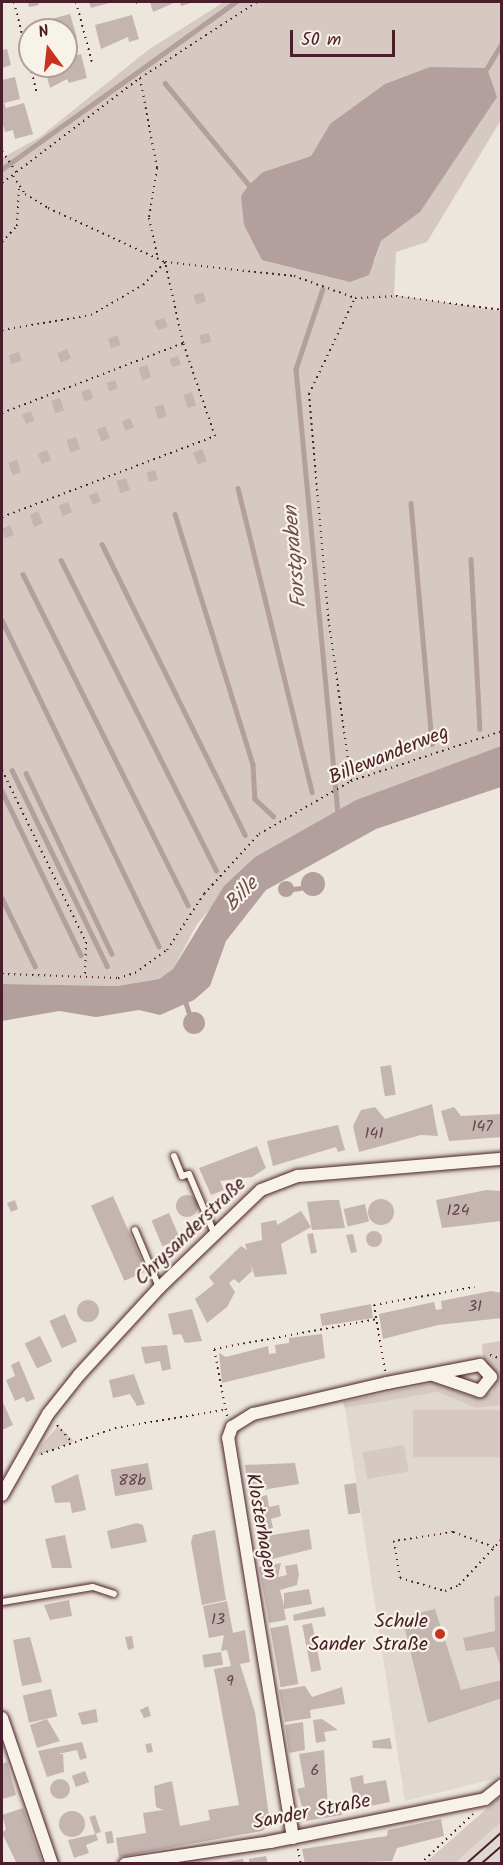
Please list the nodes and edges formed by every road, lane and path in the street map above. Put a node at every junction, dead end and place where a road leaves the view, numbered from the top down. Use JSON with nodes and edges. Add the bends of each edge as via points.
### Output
{"nodes":[{"id":1,"x":14,"y":2,"type":"edge"},
{"id":2,"x":76,"y":2,"type":"edge"},
{"id":3,"x":257,"y":2,"type":"edge"},
{"id":4,"x":18,"y":18,"type":"edge"},
{"id":5,"x":92,"y":62,"type":"dead end"},
{"id":6,"x":33,"y":78,"type":"edge"},
{"id":7,"x":140,"y":78,"type":"junction"},
{"id":8,"x":37,"y":95,"type":"dead end"},
{"id":9,"x":2,"y":151,"type":"edge"},
{"id":10,"x":17,"y":174,"type":"junction"},
{"id":11,"x":13,"y":176,"type":"junction"},
{"id":12,"x":2,"y":183,"type":"edge"},
{"id":13,"x":17,"y":183,"type":"junction"},
{"id":14,"x":2,"y":242,"type":"edge"},
{"id":15,"x":158,"y":259,"type":"junction"},
{"id":16,"x":165,"y":262,"type":"junction"},
{"id":17,"x":355,"y":298,"type":"junction"},
{"id":18,"x":501,"y":310,"type":"edge"},
{"id":19,"x":2,"y":330,"type":"edge"},
{"id":20,"x":183,"y":343,"type":"junction"},
{"id":21,"x":2,"y":413,"type":"edge"},
{"id":22,"x":2,"y":517,"type":"edge"},
{"id":23,"x":501,"y":730,"type":"edge"},
{"id":24,"x":2,"y":770,"type":"edge"},
{"id":25,"x":351,"y":781,"type":"junction"},
{"id":26,"x":2,"y":974,"type":"edge"},
{"id":27,"x":85,"y":975,"type":"junction"},
{"id":28,"x":174,"y":1156,"type":"dead end"},
{"id":29,"x":501,"y":1159,"type":"edge"},
{"id":30,"x":135,"y":1230,"type":"dead end"},
{"id":31,"x":214,"y":1233,"type":"junction"},
{"id":32,"x":474,"y":1287,"type":"dead end"},
{"id":33,"x":159,"y":1288,"type":"junction"},
{"id":34,"x":376,"y":1319,"type":"junction"},
{"id":35,"x":433,"y":1375,"type":"dead end"},
{"id":36,"x":387,"y":1383,"type":"junction"},
{"id":37,"x":224,"y":1410,"type":"junction"},
{"id":38,"x":48,"y":1414,"type":"junction"},
{"id":39,"x":232,"y":1427,"type":"junction"},
{"id":40,"x":72,"y":1441,"type":"junction"},
{"id":41,"x":38,"y":1455,"type":"dead end"},
{"id":42,"x":2,"y":1495,"type":"edge"},
{"id":43,"x":501,"y":1539,"type":"edge"},
{"id":44,"x":494,"y":1547,"type":"junction"},
{"id":45,"x":114,"y":1594,"type":"dead end"},
{"id":46,"x":2,"y":1602,"type":"edge"},
{"id":47,"x":2,"y":1718,"type":"edge"},
{"id":48,"x":501,"y":1785,"type":"edge"},
{"id":49,"x":484,"y":1799,"type":"junction"},
{"id":50,"x":293,"y":1838,"type":"junction"},
{"id":51,"x":52,"y":1863,"type":"edge"},
{"id":52,"x":125,"y":1863,"type":"edge"},
{"id":53,"x":420,"y":1863,"type":"edge"}],
"edges":[{"from":1,"to":4,"type":"path"},
{"from":2,"to":5,"type":"path"},
{"from":3,"to":7,"type":"path"},
{"from":6,"to":8,"type":"path"},
{"from":7,"to":10,"type":"path"},
{"from":7,"to":15,"type":"path","via":[[157,168],[149,218]]},
{"from":9,"to":10,"type":"path"},
{"from":10,"to":11,"type":"path"},
{"from":11,"to":12,"type":"path"},
{"from":11,"to":13,"type":"path"},
{"from":13,"to":14,"type":"path","via":[[18,223]]},
{"from":13,"to":15,"type":"path","via":[[48,208]]},
{"from":15,"to":16,"type":"path"},
{"from":16,"to":17,"type":"path","via":[[294,276]]},
{"from":16,"to":19,"type":"path","via":[[143,285],[91,315]]},
{"from":16,"to":20,"type":"path"},
{"from":17,"to":18,"type":"path","via":[[396,296]]},
{"from":17,"to":25,"type":"path","via":[[309,394],[326,594]]},
{"from":20,"to":21,"type":"path"},
{"from":20,"to":22,"type":"path","via":[[215,436]]},
{"from":23,"to":25,"type":"path","name":"Billewanderweg"},
{"from":24,"to":27,"type":"path","via":[[86,942]]},
{"from":25,"to":27,"type":"path","name":"Billewanderweg","via":[[259,834],[204,894],[152,965],[118,978]]},
{"from":26,"to":27,"type":"path","name":"Billewanderweg"},
{"from":28,"to":31,"type":"lane","via":[[183,1176],[189,1174]]},
{"from":29,"to":31,"type":"street","name":"Chrysanderstraße","via":[[287,1179],[261,1191]]},
{"from":30,"to":33,"type":"lane"},
{"from":31,"to":33,"type":"street","name":"Chrysanderstraße"},
{"from":32,"to":34,"type":"path","via":[[374,1305]]},
{"from":33,"to":38,"type":"street","name":"Chrysanderstraße"},
{"from":34,"to":36,"type":"path"},
{"from":34,"to":37,"type":"path","via":[[214,1349]]},
{"from":35,"to":36,"type":"street"},
{"from":36,"to":39,"type":"street","via":[[253,1414]]},
{"from":37,"to":39,"type":"path"},
{"from":37,"to":40,"type":"path","via":[[115,1428]]},
{"from":38,"to":40,"type":"path"},
{"from":38,"to":42,"type":"street","name":"Chrysanderstraße"},
{"from":39,"to":50,"type":"street","name":"Klosterhagen","via":[[228,1455]]},
{"from":40,"to":41,"type":"path"},
{"from":43,"to":44,"type":"path"},
{"from":44,"to":44,"type":"path","via":[[459,1585],[445,1591],[400,1578],[394,1541],[453,1532]]},
{"from":45,"to":46,"type":"lane","via":[[93,1587]]},
{"from":47,"to":51,"type":"street"},
{"from":48,"to":49,"type":"street","name":"Sander Straße"},
{"from":49,"to":50,"type":"street","name":"Sander Straße"},
{"from":49,"to":53,"type":"path"},
{"from":50,"to":52,"type":"street","name":"Sander Straße"}]}
